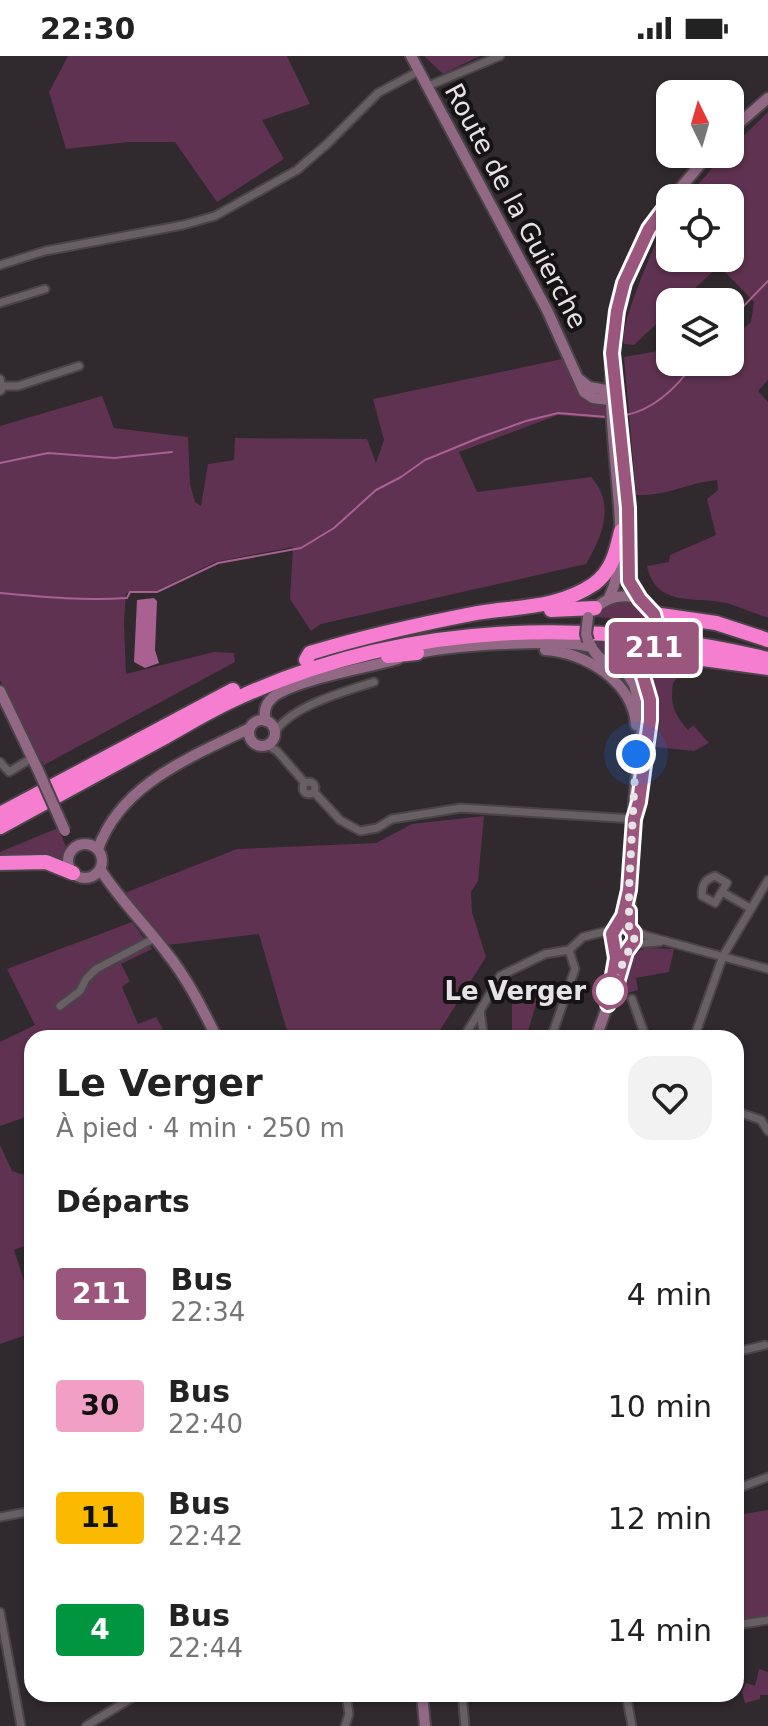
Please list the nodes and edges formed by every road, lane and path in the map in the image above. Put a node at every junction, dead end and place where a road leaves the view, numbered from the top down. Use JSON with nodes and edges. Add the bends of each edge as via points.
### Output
{"nodes":[{"id":1,"x":411,"y":56,"type":"edge"},
{"id":2,"x":500,"y":56,"type":"edge"},
{"id":3,"x":419,"y":71,"type":"junction"},
{"id":4,"x":428,"y":86,"type":"junction"},
{"id":5,"x":768,"y":98,"type":"edge"},
{"id":6,"x":744,"y":119,"type":"edge"},
{"id":7,"x":697,"y":168,"type":"edge"},
{"id":8,"x":684,"y":184,"type":"edge"},
{"id":9,"x":656,"y":219,"type":"edge"},
{"id":10,"x":0,"y":265,"type":"edge"},
{"id":11,"x":45,"y":289,"type":"dead end"},
{"id":12,"x":0,"y":303,"type":"edge"},
{"id":13,"x":79,"y":366,"type":"dead end"},
{"id":14,"x":1,"y":386,"type":"edge"},
{"id":15,"x":611,"y":395,"type":"junction"},
{"id":16,"x":621,"y":531,"type":"junction"},
{"id":17,"x":609,"y":598,"type":"junction"},
{"id":18,"x":640,"y":599,"type":"junction"},
{"id":19,"x":504,"y":609,"type":"junction"},
{"id":20,"x":592,"y":612,"type":"junction"},
{"id":21,"x":656,"y":618,"type":"junction"},
{"id":22,"x":768,"y":640,"type":"edge"},
{"id":23,"x":589,"y":644,"type":"junction"},
{"id":24,"x":525,"y":645,"type":"junction"},
{"id":25,"x":768,"y":650,"type":"edge"},
{"id":26,"x":651,"y":652,"type":"junction"},
{"id":27,"x":417,"y":653,"type":"junction"},
{"id":28,"x":768,"y":659,"type":"edge"},
{"id":29,"x":307,"y":665,"type":"junction"},
{"id":30,"x":619,"y":667,"type":"junction"},
{"id":31,"x":768,"y":668,"type":"edge"},
{"id":32,"x":374,"y":682,"type":"dead end"},
{"id":33,"x":0,"y":691,"type":"edge"},
{"id":34,"x":247,"y":733,"type":"junction"},
{"id":35,"x":273,"y":734,"type":"junction"},
{"id":36,"x":32,"y":758,"type":"junction"},
{"id":37,"x":0,"y":762,"type":"edge"},
{"id":38,"x":9,"y":772,"type":"junction"},
{"id":39,"x":0,"y":779,"type":"edge"},
{"id":40,"x":636,"y":779,"type":"junction"},
{"id":41,"x":0,"y":814,"type":"edge"},
{"id":42,"x":634,"y":819,"type":"junction"},
{"id":43,"x":0,"y":827,"type":"edge"},
{"id":44,"x":84,"y":847,"type":"junction"},
{"id":45,"x":0,"y":863,"type":"edge"},
{"id":46,"x":96,"y":872,"type":"junction"},
{"id":47,"x":73,"y":873,"type":"junction"},
{"id":48,"x":768,"y":880,"type":"edge"},
{"id":49,"x":722,"y":892,"type":"dead end"},
{"id":50,"x":750,"y":908,"type":"junction"},
{"id":51,"x":624,"y":928,"type":"junction"},
{"id":52,"x":593,"y":934,"type":"junction"},
{"id":53,"x":155,"y":938,"type":"junction"},
{"id":54,"x":614,"y":943,"type":"junction"},
{"id":55,"x":678,"y":943,"type":"junction"},
{"id":56,"x":630,"y":945,"type":"junction"},
{"id":57,"x":569,"y":950,"type":"junction"},
{"id":58,"x":723,"y":956,"type":"junction"},
{"id":59,"x":768,"y":969,"type":"edge"},
{"id":60,"x":632,"y":999,"type":"dead end"},
{"id":61,"x":608,"y":1004,"type":"junction"},
{"id":62,"x":60,"y":1006,"type":"dead end"},
{"id":63,"x":480,"y":1011,"type":"junction"},
{"id":64,"x":213,"y":1030,"type":"edge"},
{"id":65,"x":466,"y":1030,"type":"edge"},
{"id":66,"x":483,"y":1030,"type":"edge"},
{"id":67,"x":554,"y":1030,"type":"edge"},
{"id":68,"x":599,"y":1030,"type":"edge"},
{"id":69,"x":643,"y":1030,"type":"edge"},
{"id":70,"x":697,"y":1030,"type":"edge"},
{"id":71,"x":744,"y":1114,"type":"edge"},
{"id":72,"x":768,"y":1131,"type":"edge"},
{"id":73,"x":765,"y":1345,"type":"dead end"},
{"id":74,"x":744,"y":1350,"type":"edge"},
{"id":75,"x":768,"y":1477,"type":"edge"},
{"id":76,"x":744,"y":1486,"type":"edge"},
{"id":77,"x":24,"y":1512,"type":"edge"},
{"id":78,"x":0,"y":1517,"type":"edge"},
{"id":79,"x":0,"y":1612,"type":"edge"},
{"id":80,"x":768,"y":1620,"type":"edge"},
{"id":81,"x":744,"y":1624,"type":"edge"},
{"id":82,"x":125,"y":1702,"type":"edge"},
{"id":83,"x":347,"y":1702,"type":"edge"},
{"id":84,"x":426,"y":1702,"type":"edge"},
{"id":85,"x":463,"y":1702,"type":"edge"},
{"id":86,"x":628,"y":1702,"type":"edge"},
{"id":87,"x":21,"y":1726,"type":"edge"},
{"id":88,"x":86,"y":1726,"type":"edge"},
{"id":89,"x":345,"y":1726,"type":"edge"},
{"id":90,"x":428,"y":1726,"type":"edge"},
{"id":91,"x":465,"y":1726,"type":"edge"},
{"id":92,"x":632,"y":1726,"type":"edge"}],
"edges":[{"from":1,"to":3,"type":"main road","name":"Route de la Guierche"},
{"from":2,"to":4,"type":"street"},
{"from":3,"to":4,"type":"main road","name":"Route de la Guierche"},
{"from":3,"to":10,"type":"street","via":[[378,93],[297,170],[215,216]]},
{"from":4,"to":15,"type":"main road","name":"Route de la Guierche","via":[[587,395]]},
{"from":5,"to":6,"type":"main road"},
{"from":7,"to":8,"type":"main road"},
{"from":9,"to":15,"type":"main road","via":[[624,283]]},
{"from":11,"to":12,"type":"street"},
{"from":13,"to":14,"type":"street","via":[[18,386]]},
{"from":15,"to":16,"type":"main road"},
{"from":15,"to":18,"type":"main road","via":[[628,508],[629,581]]},
{"from":16,"to":17,"type":"main road","via":[[616,582]]},
{"from":16,"to":19,"type":"highway","via":[[615,557],[592,585],[553,604]]},
{"from":17,"to":18,"type":"main road"},
{"from":17,"to":20,"type":"main road"},
{"from":18,"to":21,"type":"main road"},
{"from":19,"to":20,"type":"highway"},
{"from":19,"to":29,"type":"highway","via":[[384,632],[310,653]]},
{"from":20,"to":23,"type":"main road","bridge":true,"via":[[586,624]]},
{"from":21,"to":22,"type":"highway","via":[[716,623]]},
{"from":21,"to":26,"type":"main road","bridge":true},
{"from":23,"to":24,"type":"main road"},
{"from":23,"to":30,"type":"main road","via":[[599,658]]},
{"from":24,"to":27,"type":"main road"},
{"from":24,"to":40,"type":"main road","via":[[578,659],[624,691],[636,717]]},
{"from":25,"to":29,"type":"highway","via":[[621,625],[518,624],[418,633],[345,648]]},
{"from":26,"to":30,"type":"main road","via":[[635,665]]},
{"from":26,"to":31,"type":"highway"},
{"from":26,"to":42,"type":"main road","via":[[640,666],[650,720]]},
{"from":27,"to":29,"type":"highway"},
{"from":27,"to":35,"type":"main road","via":[[282,692],[265,707]]},
{"from":28,"to":29,"type":"highway","via":[[622,634],[519,633],[420,641]]},
{"from":29,"to":41,"type":"highway","via":[[225,694]]},
{"from":29,"to":43,"type":"highway"},
{"from":30,"to":40,"type":"main road","via":[[629,676],[641,705]]},
{"from":32,"to":35,"type":"street","via":[[321,700]]},
{"from":33,"to":36,"type":"main road"},
{"from":34,"to":35,"type":"main road","via":[[256,722]]},
{"from":34,"to":35,"type":"main road","via":[[257,745]]},
{"from":34,"to":44,"type":"main road","via":[[196,754],[137,792]]},
{"from":35,"to":42,"type":"street","via":[[305,783],[315,784],[314,792],[340,820],[360,831],[392,819],[461,808]]},
{"from":36,"to":38,"type":"street"},
{"from":36,"to":44,"type":"main road","bridge":true,"via":[[65,831]]},
{"from":37,"to":38,"type":"street"},
{"from":38,"to":39,"type":"street"},
{"from":40,"to":42,"type":"main road"},
{"from":42,"to":51,"type":"main road"},
{"from":44,"to":46,"type":"main road","via":[[102,857]]},
{"from":44,"to":47,"type":"main road","via":[[68,862]]},
{"from":45,"to":47,"type":"highway","via":[[46,862]]},
{"from":46,"to":47,"type":"main road","via":[[84,878]]},
{"from":46,"to":53,"type":"main road"},
{"from":48,"to":50,"type":"street"},
{"from":49,"to":50,"type":"street"},
{"from":50,"to":58,"type":"street"},
{"from":51,"to":52,"type":"street"},
{"from":51,"to":54,"type":"main road","via":[[612,934]]},
{"from":51,"to":55,"type":"street"},
{"from":51,"to":56,"type":"main road","via":[[635,937]]},
{"from":52,"to":54,"type":"street"},
{"from":52,"to":57,"type":"street"},
{"from":53,"to":62,"type":"street","via":[[96,969]]},
{"from":53,"to":64,"type":"main road","via":[[185,977]]},
{"from":54,"to":56,"type":"main road","via":[[621,948]]},
{"from":54,"to":61,"type":"main road","via":[[616,964]]},
{"from":55,"to":56,"type":"street"},
{"from":55,"to":58,"type":"street"},
{"from":56,"to":61,"type":"main road"},
{"from":57,"to":63,"type":"street","via":[[545,954],[500,976]]},
{"from":57,"to":67,"type":"street","via":[[575,969]]},
{"from":58,"to":59,"type":"street"},
{"from":58,"to":70,"type":"street"},
{"from":60,"to":69,"type":"street"},
{"from":61,"to":68,"type":"main road"},
{"from":63,"to":65,"type":"street"},
{"from":63,"to":66,"type":"street"},
{"from":71,"to":72,"type":"street","via":[[761,1120]]},
{"from":73,"to":74,"type":"street"},
{"from":75,"to":76,"type":"street"},
{"from":77,"to":78,"type":"street"},
{"from":79,"to":87,"type":"street"},
{"from":80,"to":81,"type":"street"},
{"from":82,"to":88,"type":"street"},
{"from":83,"to":89,"type":"street"},
{"from":84,"to":90,"type":"main road"},
{"from":85,"to":91,"type":"street"},
{"from":86,"to":92,"type":"street"}]}
